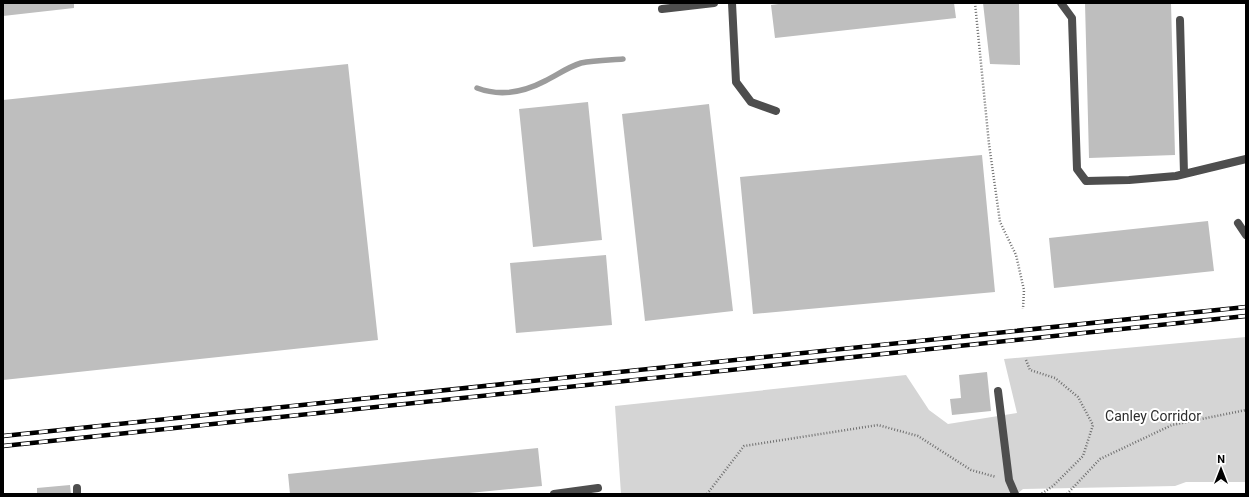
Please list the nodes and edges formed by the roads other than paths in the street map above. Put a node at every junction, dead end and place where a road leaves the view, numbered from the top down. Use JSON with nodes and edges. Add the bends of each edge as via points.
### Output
{"nodes":[{"id":1,"x":714,"y":3,"type":"edge"},
{"id":2,"x":732,"y":3,"type":"edge"},
{"id":3,"x":1061,"y":3,"type":"edge"},
{"id":4,"x":662,"y":9,"type":"dead end"},
{"id":5,"x":1180,"y":20,"type":"dead end"},
{"id":6,"x":776,"y":111,"type":"dead end"},
{"id":7,"x":1246,"y":160,"type":"edge"},
{"id":8,"x":1184,"y":174,"type":"junction"},
{"id":9,"x":1238,"y":223,"type":"dead end"},
{"id":10,"x":1246,"y":235,"type":"edge"},
{"id":11,"x":998,"y":391,"type":"dead end"},
{"id":12,"x":598,"y":491,"type":"edge"},
{"id":13,"x":554,"y":494,"type":"edge"},
{"id":14,"x":1016,"y":494,"type":"edge"}],
"edges":[{"from":1,"to":4,"type":"street"},
{"from":2,"to":6,"type":"street","via":[[736,82],[751,102]]},
{"from":3,"to":8,"type":"street","via":[[1072,18],[1078,168],[1086,181],[1129,180]]},
{"from":5,"to":8,"type":"street"},
{"from":7,"to":8,"type":"street"},
{"from":9,"to":10,"type":"street"},
{"from":11,"to":14,"type":"street","via":[[1009,480]]},
{"from":12,"to":13,"type":"street"}]}
